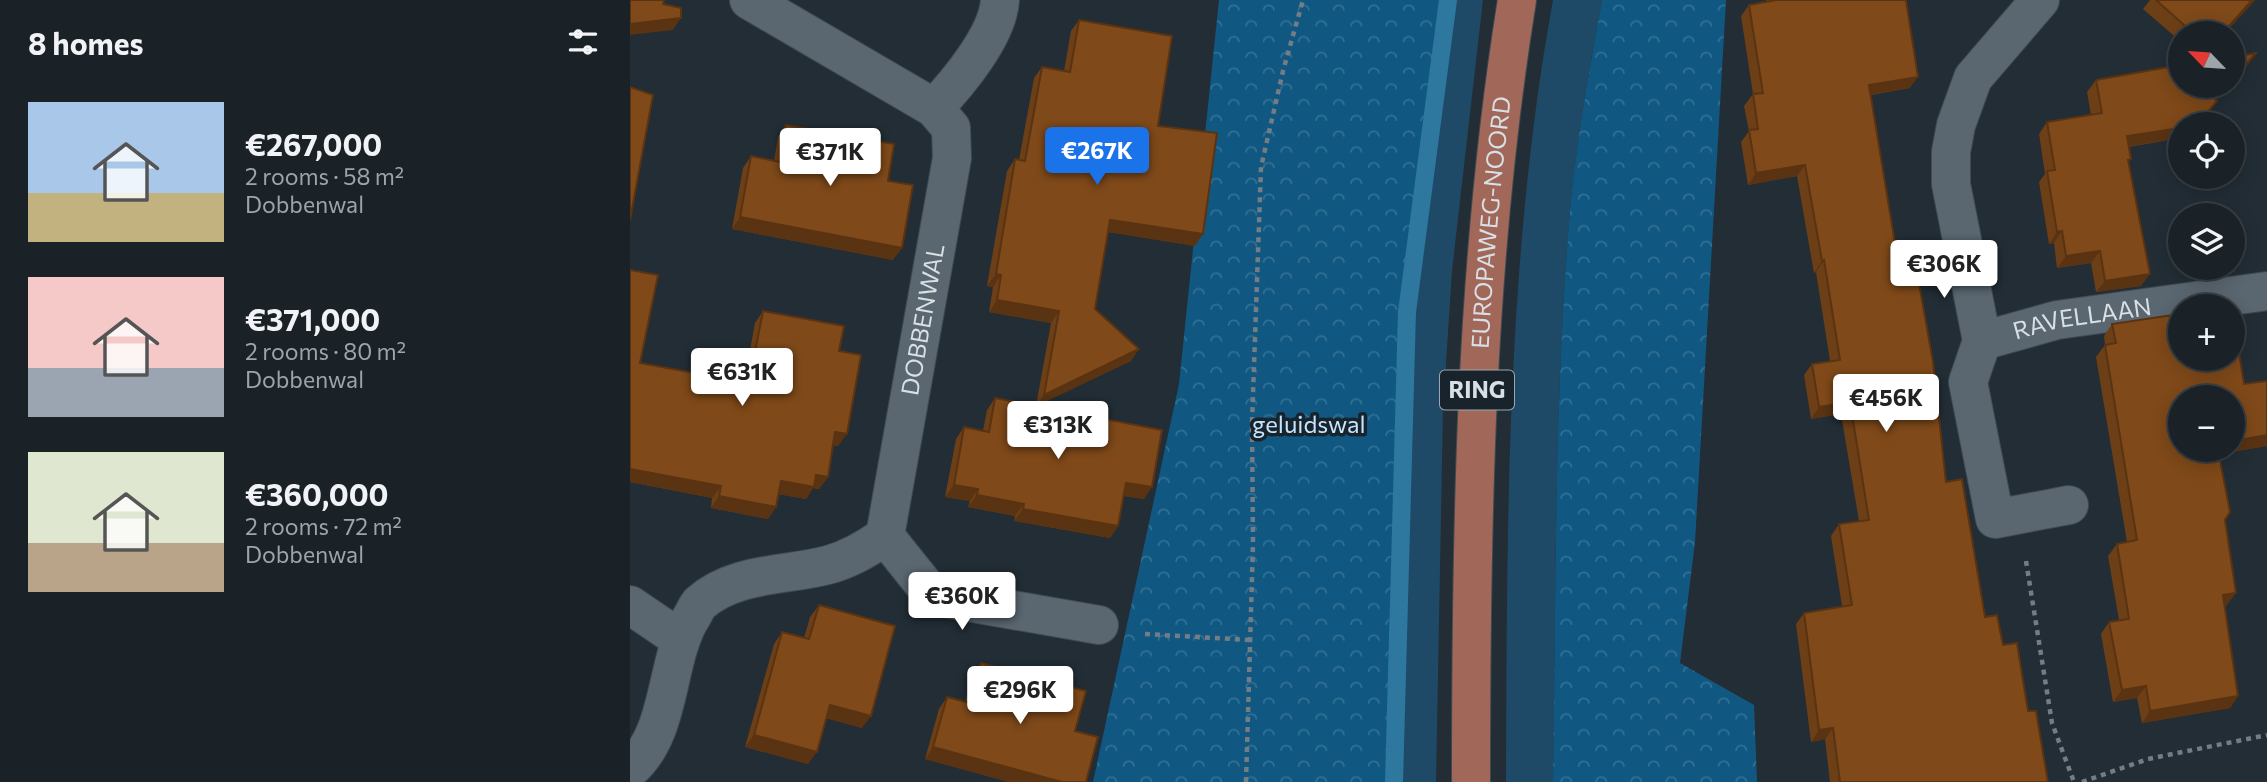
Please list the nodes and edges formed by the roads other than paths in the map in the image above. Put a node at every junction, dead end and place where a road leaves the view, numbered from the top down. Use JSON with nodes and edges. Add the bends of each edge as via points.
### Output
{"nodes":[{"id":1,"x":749,"y":0,"type":"edge"},
{"id":2,"x":1000,"y":0,"type":"edge"},
{"id":3,"x":1517,"y":0,"type":"edge"},
{"id":4,"x":2040,"y":0,"type":"edge"},
{"id":5,"x":934,"y":108,"type":"junction"},
{"id":6,"x":2267,"y":291,"type":"edge"},
{"id":7,"x":1982,"y":341,"type":"junction"},
{"id":8,"x":2069,"y":505,"type":"dead end"},
{"id":9,"x":885,"y":536,"type":"junction"},
{"id":10,"x":630,"y":605,"type":"edge"},
{"id":11,"x":1099,"y":625,"type":"road end"},
{"id":12,"x":680,"y":639,"type":"junction"},
{"id":13,"x":630,"y":769,"type":"edge"},
{"id":14,"x":1471,"y":782,"type":"edge"}],
"edges":[{"from":1,"to":5,"type":"street","name":"DOBBENWAL"},
{"from":2,"to":5,"type":"street","via":[[999,15],[965,72]]},
{"from":3,"to":14,"type":"main road","name":"EUROPAWEG-NOORD","number":"RING","via":[[1483,293],[1475,434]]},
{"from":4,"to":7,"type":"street","name":"RAVELLAAN","via":[[1973,78],[1956,125],[1951,184]]},
{"from":5,"to":9,"type":"street","name":"DOBBENWAL","via":[[951,128],[952,158]]},
{"from":6,"to":7,"type":"street","name":"RAVELLAAN","via":[[2057,320]]},
{"from":7,"to":8,"type":"street","name":"RAVELLAAN","via":[[1968,382],[1995,519]]},
{"from":9,"to":11,"type":"street","via":[[933,596]]},
{"from":9,"to":12,"type":"street","via":[[860,554],[827,565],[743,580],[699,603]]},
{"from":10,"to":12,"type":"street"},
{"from":12,"to":13,"type":"street","via":[[659,722],[641,760]]}]}
